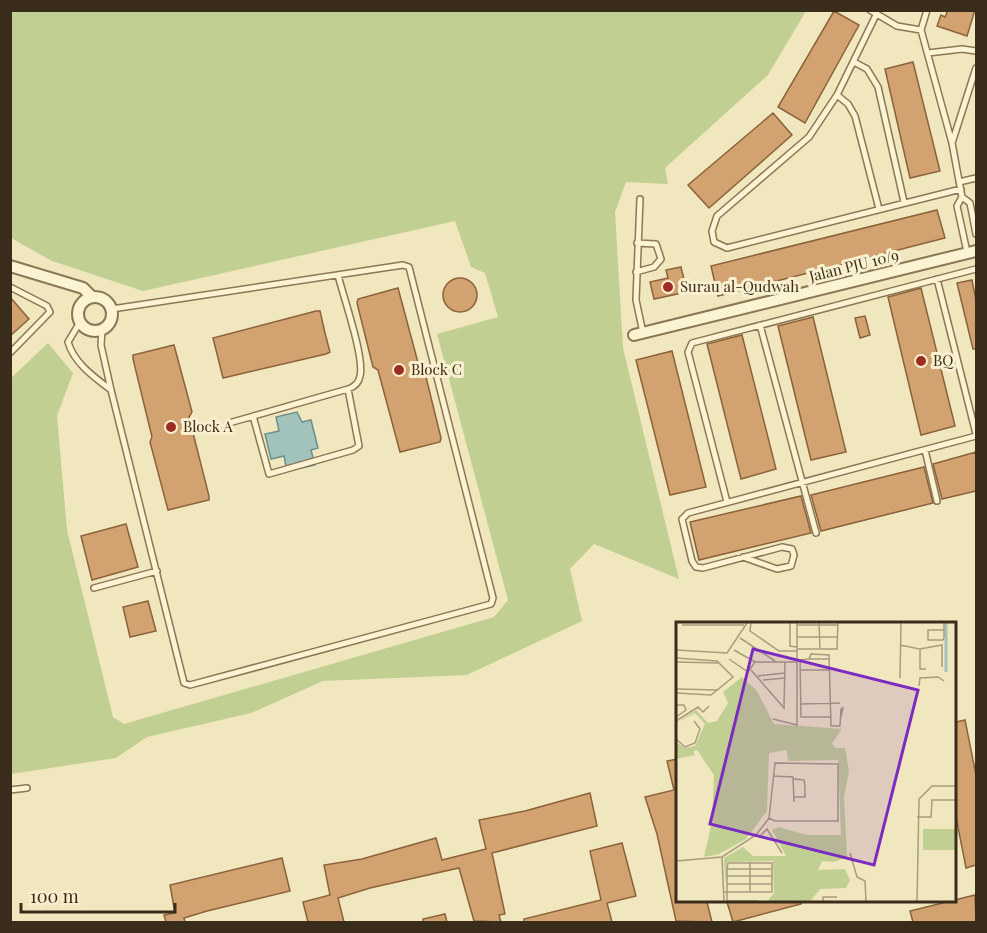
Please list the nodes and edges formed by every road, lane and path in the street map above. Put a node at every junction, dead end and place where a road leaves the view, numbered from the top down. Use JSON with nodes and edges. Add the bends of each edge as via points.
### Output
{"nodes":[{"id":1,"x":870,"y":10,"type":"edge"},
{"id":2,"x":927,"y":10,"type":"edge"},
{"id":3,"x":876,"y":15,"type":"junction"},
{"id":4,"x":921,"y":30,"type":"junction"},
{"id":5,"x":976,"y":51,"type":"edge"},
{"id":6,"x":928,"y":53,"type":"junction"},
{"id":7,"x":854,"y":62,"type":"junction"},
{"id":8,"x":976,"y":68,"type":"edge"},
{"id":9,"x":837,"y":95,"type":"junction"},
{"id":10,"x":952,"y":143,"type":"junction"},
{"id":11,"x":976,"y":178,"type":"edge"},
{"id":12,"x":960,"y":185,"type":"junction"},
{"id":13,"x":963,"y":197,"type":"junction"},
{"id":14,"x":640,"y":199,"type":"dead end"},
{"id":15,"x":904,"y":202,"type":"junction"},
{"id":16,"x":879,"y":209,"type":"junction"},
{"id":17,"x":976,"y":234,"type":"edge"},
{"id":18,"x":637,"y":243,"type":"junction"},
{"id":19,"x":974,"y":254,"type":"edge"},
{"id":20,"x":10,"y":266,"type":"edge"},
{"id":21,"x":976,"y":269,"type":"edge"},
{"id":22,"x":636,"y":272,"type":"junction"},
{"id":23,"x":338,"y":275,"type":"junction"},
{"id":24,"x":937,"y":279,"type":"junction"},
{"id":25,"x":63,"y":283,"type":"junction"},
{"id":26,"x":10,"y":287,"type":"edge"},
{"id":27,"x":92,"y":297,"type":"junction"},
{"id":28,"x":82,"y":303,"type":"junction"},
{"id":29,"x":112,"y":309,"type":"junction"},
{"id":30,"x":80,"y":322,"type":"junction"},
{"id":31,"x":760,"y":325,"type":"junction"},
{"id":32,"x":102,"y":330,"type":"junction"},
{"id":33,"x":639,"y":334,"type":"joint"},
{"id":34,"x":10,"y":353,"type":"edge"},
{"id":35,"x":348,"y":389,"type":"junction"},
{"id":36,"x":111,"y":390,"type":"junction"},
{"id":37,"x":253,"y":416,"type":"junction"},
{"id":38,"x":229,"y":423,"type":"dead end"},
{"id":39,"x":976,"y":435,"type":"edge"},
{"id":40,"x":925,"y":450,"type":"junction"},
{"id":41,"x":802,"y":482,"type":"junction"},
{"id":42,"x":937,"y":501,"type":"dead end"},
{"id":43,"x":728,"y":502,"type":"junction"},
{"id":44,"x":816,"y":533,"type":"dead end"},
{"id":45,"x":743,"y":558,"type":"junction"},
{"id":46,"x":157,"y":571,"type":"junction"},
{"id":47,"x":93,"y":588,"type":"dead end"},
{"id":48,"x":27,"y":788,"type":"dead end"},
{"id":49,"x":10,"y":790,"type":"edge"}],
"edges":[{"from":1,"to":3,"type":"lane"},
{"from":2,"to":4,"type":"lane"},
{"from":3,"to":4,"type":"lane","via":[[897,26]]},
{"from":3,"to":7,"type":"lane"},
{"from":4,"to":6,"type":"lane"},
{"from":5,"to":6,"type":"lane"},
{"from":6,"to":10,"type":"lane"},
{"from":7,"to":9,"type":"lane"},
{"from":7,"to":15,"type":"lane","via":[[867,69],[878,87]]},
{"from":8,"to":10,"type":"lane"},
{"from":9,"to":16,"type":"lane","via":[[855,116]]},
{"from":9,"to":16,"type":"lane","via":[[797,150],[717,216],[711,231],[714,242],[727,248]]},
{"from":10,"to":12,"type":"lane"},
{"from":11,"to":12,"type":"lane"},
{"from":12,"to":13,"type":"lane"},
{"from":12,"to":15,"type":"lane"},
{"from":13,"to":17,"type":"lane","via":[[969,203]]},
{"from":13,"to":19,"type":"lane","via":[[957,206]]},
{"from":14,"to":18,"type":"lane"},
{"from":15,"to":16,"type":"lane"},
{"from":18,"to":22,"type":"lane"},
{"from":18,"to":22,"type":"lane","via":[[656,244],[661,259],[654,267]]},
{"from":19,"to":33,"type":"street","name":"Jalan PJU 10/9"},
{"from":20,"to":25,"type":"street"},
{"from":21,"to":24,"type":"lane"},
{"from":22,"to":33,"type":"lane"},
{"from":23,"to":29,"type":"lane"},
{"from":23,"to":35,"type":"lane","via":[[361,370],[357,383]]},
{"from":23,"to":46,"type":"lane","via":[[403,265],[410,269],[493,598],[491,604],[187,685]]},
{"from":24,"to":31,"type":"lane"},
{"from":24,"to":39,"type":"lane"},
{"from":25,"to":27,"type":"street","via":[[83,288]]},
{"from":25,"to":28,"type":"street"},
{"from":26,"to":34,"type":"lane","via":[[47,306],[50,312]]},
{"from":27,"to":28,"type":"street"},
{"from":27,"to":29,"type":"street","via":[[101,298]]},
{"from":28,"to":30,"type":"street","via":[[78,312]]},
{"from":29,"to":32,"type":"street","via":[[108,325]]},
{"from":30,"to":32,"type":"street","via":[[93,331]]},
{"from":30,"to":36,"type":"lane","via":[[69,342],[71,352]]},
{"from":31,"to":41,"type":"lane"},
{"from":31,"to":43,"type":"lane","via":[[689,347]]},
{"from":32,"to":36,"type":"lane","via":[[101,345]]},
{"from":35,"to":37,"type":"lane"},
{"from":35,"to":37,"type":"lane","via":[[359,446],[320,460],[269,474]]},
{"from":36,"to":46,"type":"lane"},
{"from":37,"to":38,"type":"lane"},
{"from":39,"to":40,"type":"lane"},
{"from":40,"to":41,"type":"lane"},
{"from":40,"to":42,"type":"lane"},
{"from":41,"to":43,"type":"lane"},
{"from":41,"to":44,"type":"lane"},
{"from":43,"to":45,"type":"lane","via":[[685,515],[684,534],[696,567]]},
{"from":45,"to":45,"type":"lane","via":[[782,569],[791,566],[794,555],[786,547]]},
{"from":46,"to":47,"type":"lane"},
{"from":48,"to":49,"type":"lane"}]}
